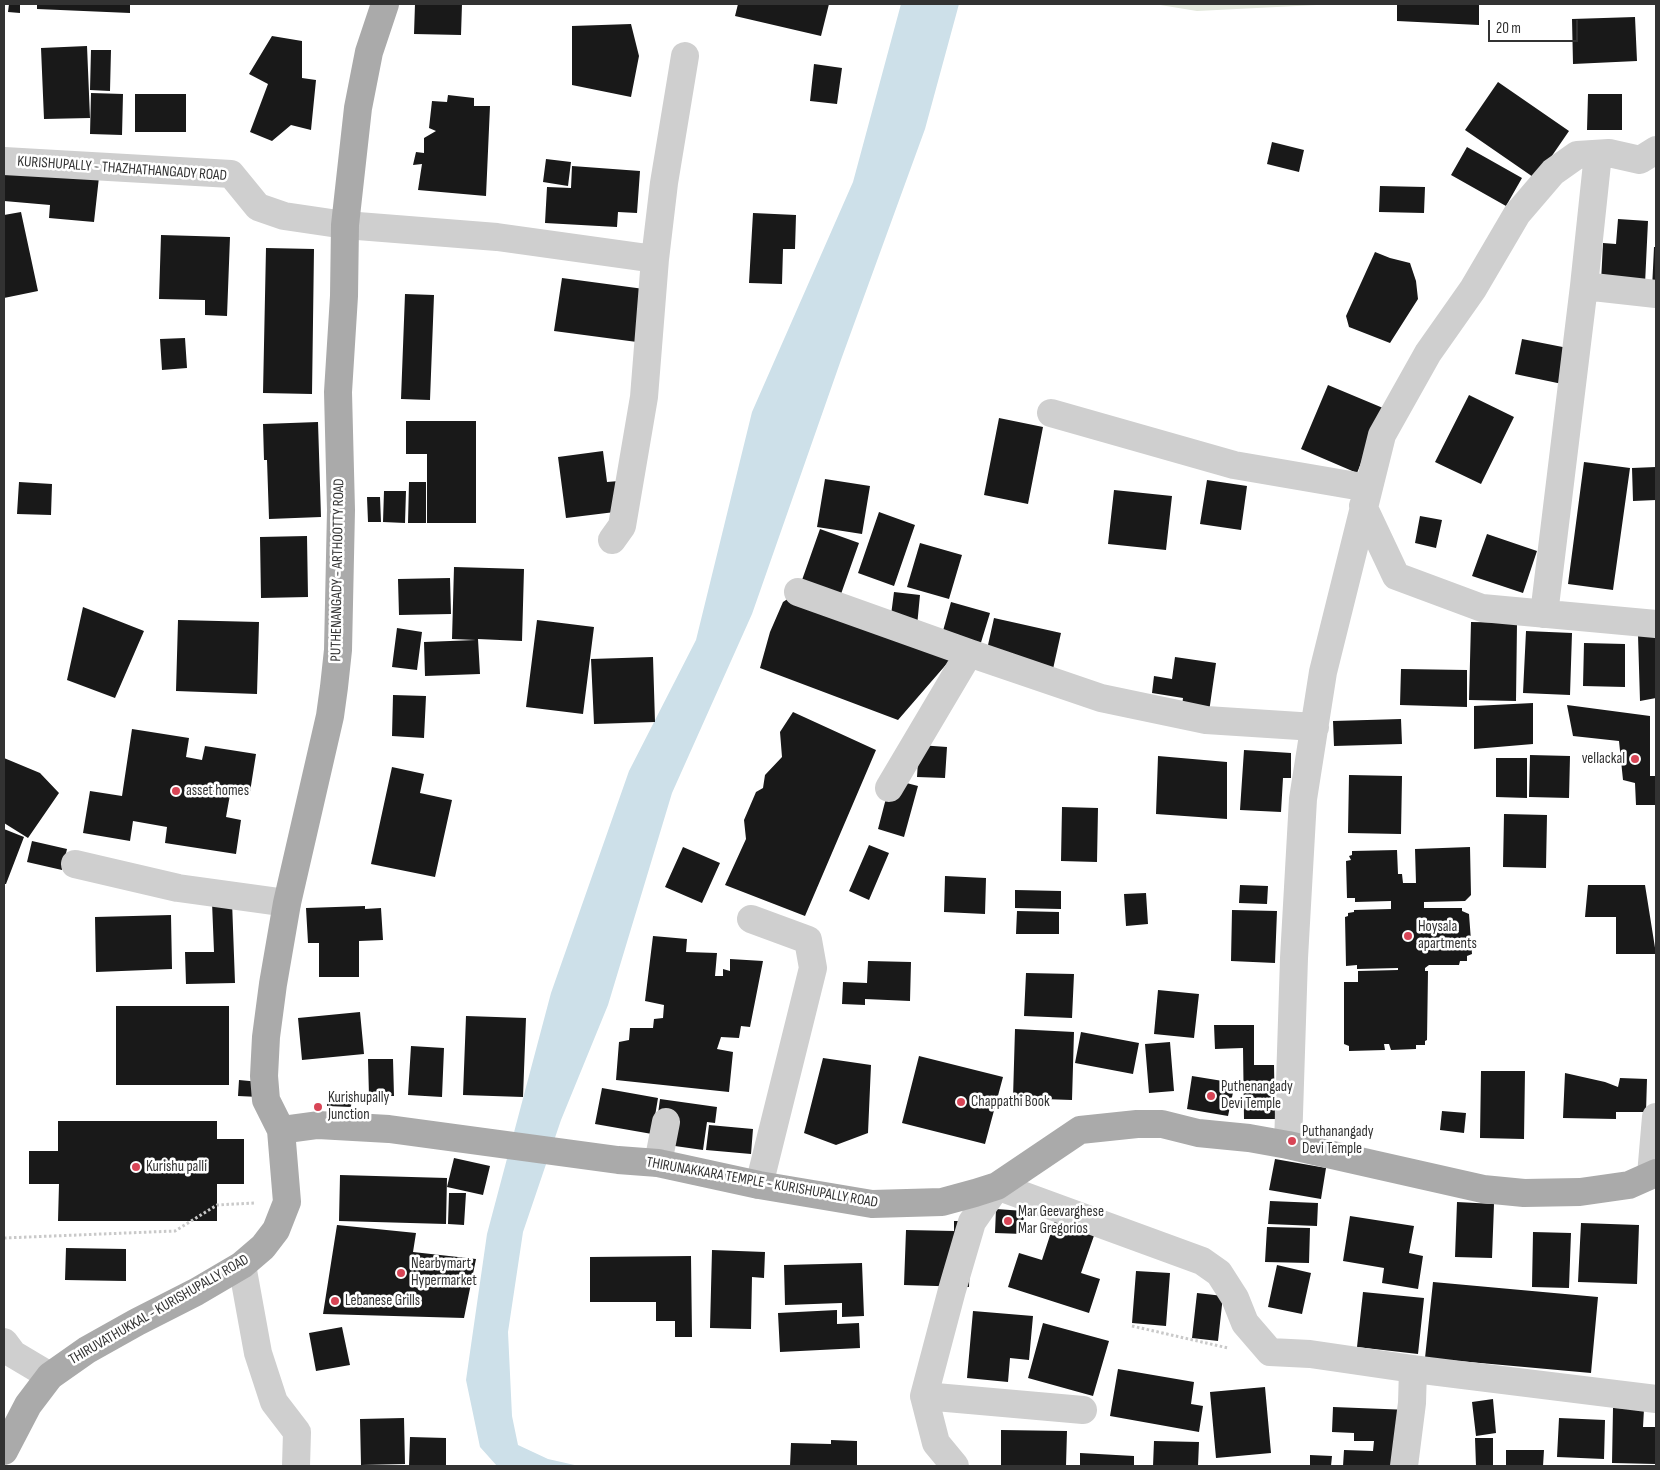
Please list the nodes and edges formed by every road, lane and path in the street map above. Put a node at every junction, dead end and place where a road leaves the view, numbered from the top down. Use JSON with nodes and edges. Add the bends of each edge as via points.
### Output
{"nodes":[{"id":1,"x":384,"y":4,"type":"edge"},
{"id":2,"x":685,"y":56,"type":"dead end"},
{"id":3,"x":1656,"y":150,"type":"edge"},
{"id":4,"x":1598,"y":154,"type":"junction"},
{"id":5,"x":4,"y":162,"type":"edge"},
{"id":6,"x":344,"y":225,"type":"junction"},
{"id":7,"x":655,"y":259,"type":"junction"},
{"id":8,"x":1584,"y":286,"type":"junction"},
{"id":9,"x":1656,"y":294,"type":"edge"},
{"id":10,"x":1051,"y":413,"type":"dead end"},
{"id":11,"x":1365,"y":497,"type":"junction"},
{"id":12,"x":612,"y":540,"type":"dead end"},
{"id":13,"x":798,"y":592,"type":"dead end"},
{"id":14,"x":1544,"y":614,"type":"junction"},
{"id":15,"x":1656,"y":624,"type":"edge"},
{"id":16,"x":969,"y":653,"type":"junction"},
{"id":17,"x":1315,"y":727,"type":"junction"},
{"id":18,"x":889,"y":788,"type":"dead end"},
{"id":19,"x":75,"y":864,"type":"dead end"},
{"id":20,"x":287,"y":903,"type":"junction"},
{"id":21,"x":751,"y":920,"type":"dead end"},
{"id":22,"x":1656,"y":1117,"type":"edge"},
{"id":23,"x":666,"y":1122,"type":"dead end"},
{"id":24,"x":281,"y":1130,"type":"junction"},
{"id":25,"x":1288,"y":1145,"type":"junction"},
{"id":26,"x":658,"y":1163,"type":"junction"},
{"id":27,"x":1654,"y":1174,"type":"edge"},
{"id":28,"x":759,"y":1185,"type":"junction"},
{"id":29,"x":997,"y":1186,"type":"junction"},
{"id":30,"x":287,"y":1202,"type":"junction"},
{"id":31,"x":4,"y":1238,"type":"edge"},
{"id":32,"x":242,"y":1265,"type":"junction"},
{"id":33,"x":1132,"y":1326,"type":"dead end"},
{"id":34,"x":4,"y":1342,"type":"edge"},
{"id":35,"x":1270,"y":1352,"type":"junction"},
{"id":36,"x":1412,"y":1369,"type":"junction"},
{"id":37,"x":50,"y":1376,"type":"junction"},
{"id":38,"x":924,"y":1396,"type":"junction"},
{"id":39,"x":1656,"y":1399,"type":"edge"},
{"id":40,"x":1083,"y":1410,"type":"dead end"},
{"id":41,"x":4,"y":1451,"type":"edge"},
{"id":42,"x":296,"y":1466,"type":"edge"},
{"id":43,"x":954,"y":1466,"type":"edge"},
{"id":44,"x":1404,"y":1466,"type":"edge"}],
"edges":[{"from":1,"to":6,"type":"main road","name":"PUTHENANGADY - ARTHOOTTY ROAD","via":[[369,52],[358,108]]},
{"from":2,"to":7,"type":"street"},
{"from":3,"to":4,"type":"street","via":[[1640,160],[1609,153]]},
{"from":4,"to":8,"type":"street"},
{"from":4,"to":11,"type":"street","via":[[1577,155],[1553,172],[1517,214],[1473,289],[1428,353],[1382,435]]},
{"from":5,"to":6,"type":"street","name":"KURISHUPALLY - THAZHATHANGADY ROAD","via":[[231,174],[258,207],[284,216]]},
{"from":6,"to":7,"type":"street","name":"KURISHUPALLY - THAZHATHANGADY ROAD","via":[[496,237]]},
{"from":6,"to":20,"type":"main road","name":"PUTHENANGADY - ARTHOOTTY ROAD","via":[[344,296],[338,392],[341,510],[338,650],[330,716]]},
{"from":7,"to":12,"type":"street","via":[[644,397],[622,526]]},
{"from":8,"to":9,"type":"street"},
{"from":8,"to":14,"type":"street"},
{"from":10,"to":11,"type":"street","via":[[1234,465]]},
{"from":11,"to":14,"type":"street","via":[[1396,576],[1482,608]]},
{"from":11,"to":17,"type":"street","via":[[1323,672]]},
{"from":13,"to":16,"type":"street"},
{"from":14,"to":15,"type":"street"},
{"from":16,"to":17,"type":"street","via":[[1101,698],[1206,720]]},
{"from":16,"to":18,"type":"street"},
{"from":17,"to":25,"type":"street","via":[[1303,799]]},
{"from":19,"to":20,"type":"street","via":[[178,888]]},
{"from":20,"to":24,"type":"main road","name":"PUTHENANGADY - ARTHOOTTY ROAD","via":[[272,984],[264,1076],[266,1100]]},
{"from":21,"to":28,"type":"street","via":[[808,940],[814,968]]},
{"from":22,"to":27,"type":"street"},
{"from":23,"to":26,"type":"street"},
{"from":24,"to":26,"type":"main road","name":"THIRUNAKKARA TEMPLE - KURISHUPALLY ROAD","via":[[318,1125],[389,1129]]},
{"from":24,"to":30,"type":"main road","name":"THIRUVATHUKKAL - KURISHUPALLY ROAD"},
{"from":25,"to":27,"type":"main road","name":"THIRUNAKKARA TEMPLE - KURISHUPALLY ROAD","via":[[1491,1190],[1524,1193],[1580,1192],[1629,1185]]},
{"from":25,"to":29,"type":"main road","name":"THIRUNAKKARA TEMPLE - KURISHUPALLY ROAD","via":[[1198,1133],[1162,1124],[1080,1130]]},
{"from":26,"to":28,"type":"main road","name":"THIRUNAKKARA TEMPLE - KURISHUPALLY ROAD"},
{"from":28,"to":29,"type":"main road","name":"THIRUNAKKARA TEMPLE - KURISHUPALLY ROAD","via":[[872,1204],[942,1202]]},
{"from":29,"to":35,"type":"street","via":[[1202,1261],[1219,1273],[1235,1298],[1245,1323]]},
{"from":29,"to":38,"type":"street","via":[[972,1222]]},
{"from":30,"to":31,"type":"path","via":[[217,1205],[175,1231]]},
{"from":30,"to":32,"type":"main road","name":"THIRUVATHUKKAL - KURISHUPALLY ROAD","via":[[276,1230],[263,1247]]},
{"from":32,"to":37,"type":"main road","name":"THIRUVATHUKKAL - KURISHUPALLY ROAD","via":[[87,1350]]},
{"from":32,"to":42,"type":"street","via":[[258,1353],[274,1402],[297,1432]]},
{"from":33,"to":35,"type":"path","via":[[1220,1347]]},
{"from":34,"to":37,"type":"street","via":[[13,1354]]},
{"from":35,"to":36,"type":"street","via":[[1310,1354]]},
{"from":36,"to":39,"type":"street"},
{"from":36,"to":44,"type":"street","via":[[1412,1403]]},
{"from":37,"to":41,"type":"main road","name":"THIRUVATHUKKAL - KURISHUPALLY ROAD","via":[[28,1406]]},
{"from":38,"to":40,"type":"street"},
{"from":38,"to":43,"type":"street","via":[[936,1444]]}]}
